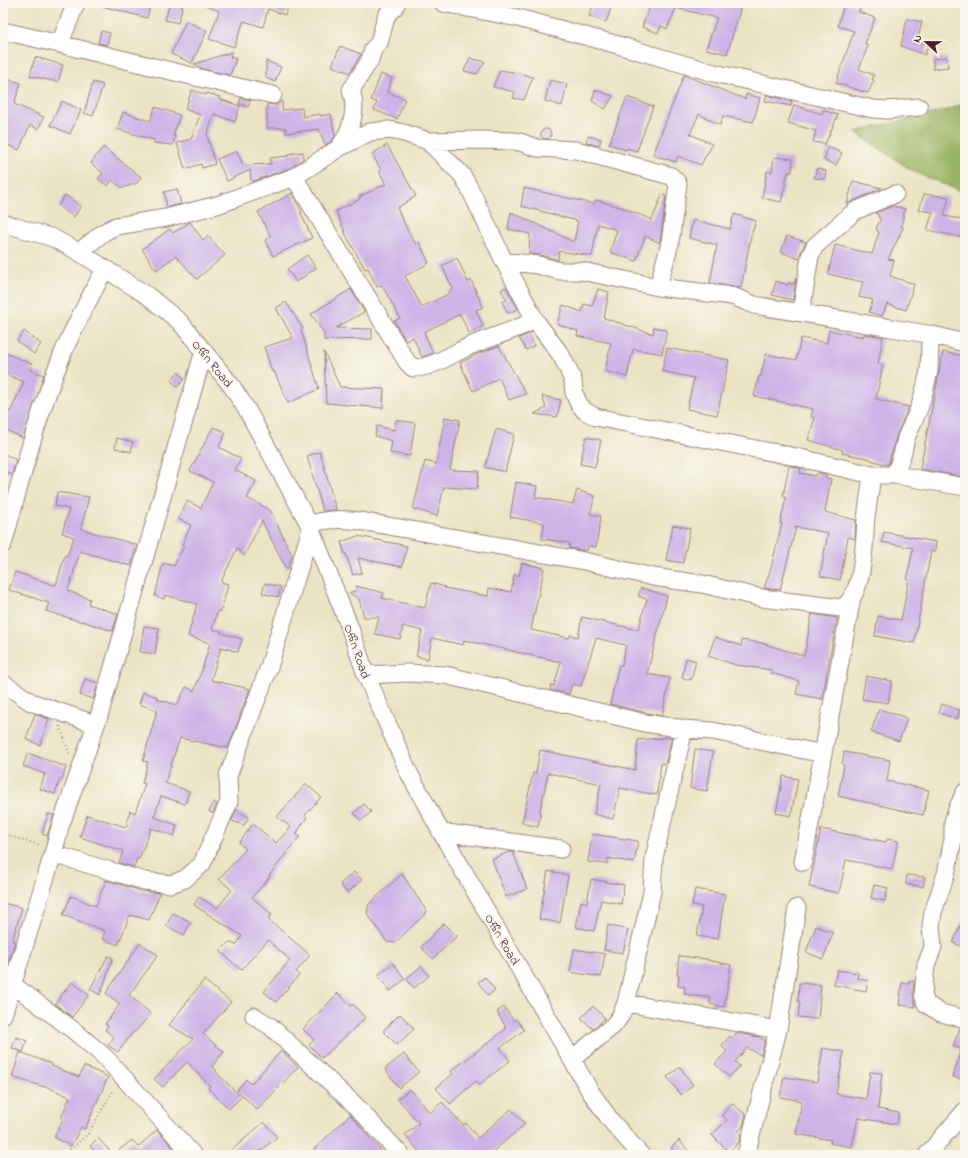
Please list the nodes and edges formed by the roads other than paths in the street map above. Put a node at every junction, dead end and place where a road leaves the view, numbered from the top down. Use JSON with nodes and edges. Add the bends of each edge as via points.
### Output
{"nodes":[{"id":1,"x":76,"y":3,"type":"edge"},
{"id":2,"x":397,"y":3,"type":"edge"},
{"id":3,"x":443,"y":3,"type":"edge"},
{"id":4,"x":3,"y":31,"type":"edge"},
{"id":5,"x":60,"y":43,"type":"junction"},
{"id":6,"x":273,"y":95,"type":"dead end"},
{"id":7,"x":919,"y":107,"type":"dead end"},
{"id":8,"x":428,"y":141,"type":"junction"},
{"id":9,"x":339,"y":148,"type":"junction"},
{"id":10,"x":294,"y":177,"type":"junction"},
{"id":11,"x":895,"y":194,"type":"dead end"},
{"id":12,"x":3,"y":223,"type":"edge"},
{"id":13,"x":79,"y":252,"type":"junction"},
{"id":14,"x":504,"y":261,"type":"junction"},
{"id":15,"x":105,"y":269,"type":"junction"},
{"id":16,"x":658,"y":286,"type":"junction"},
{"id":17,"x":801,"y":313,"type":"junction"},
{"id":18,"x":535,"y":320,"type":"junction"},
{"id":19,"x":933,"y":335,"type":"junction"},
{"id":20,"x":965,"y":343,"type":"edge"},
{"id":21,"x":204,"y":351,"type":"junction"},
{"id":22,"x":872,"y":475,"type":"junction"},
{"id":23,"x":895,"y":475,"type":"junction"},
{"id":24,"x":965,"y":487,"type":"edge"},
{"id":25,"x":310,"y":527,"type":"junction"},
{"id":26,"x":3,"y":544,"type":"edge"},
{"id":27,"x":852,"y":597,"type":"junction"},
{"id":28,"x":366,"y":675,"type":"junction"},
{"id":29,"x":3,"y":683,"type":"edge"},
{"id":30,"x":95,"y":724,"type":"junction"},
{"id":31,"x":684,"y":729,"type":"junction"},
{"id":32,"x":823,"y":754,"type":"junction"},
{"id":33,"x":965,"y":792,"type":"edge"},
{"id":34,"x":441,"y":832,"type":"junction"},
{"id":35,"x":959,"y":841,"type":"edge"},
{"id":36,"x":561,"y":849,"type":"dead end"},
{"id":37,"x":53,"y":852,"type":"junction"},
{"id":38,"x":802,"y":862,"type":"dead end"},
{"id":39,"x":797,"y":908,"type":"dead end"},
{"id":40,"x":12,"y":984,"type":"junction"},
{"id":41,"x":626,"y":1003,"type":"junction"},
{"id":42,"x":4,"y":1010,"type":"edge"},
{"id":43,"x":254,"y":1016,"type":"dead end"},
{"id":44,"x":965,"y":1019,"type":"edge"},
{"id":45,"x":778,"y":1030,"type":"junction"},
{"id":46,"x":572,"y":1059,"type":"junction"},
{"id":47,"x":965,"y":1111,"type":"edge"},
{"id":48,"x":193,"y":1155,"type":"edge"},
{"id":49,"x":401,"y":1155,"type":"edge"},
{"id":50,"x":641,"y":1155,"type":"edge"},
{"id":51,"x":746,"y":1155,"type":"edge"},
{"id":52,"x":928,"y":1155,"type":"edge"}],
"edges":[{"from":1,"to":5,"type":"street"},
{"from":2,"to":9,"type":"street","via":[[386,17],[379,43],[373,49],[370,60],[351,90],[354,114]]},
{"from":3,"to":7,"type":"street","via":[[518,18],[714,73],[873,109]]},
{"from":4,"to":5,"type":"street"},
{"from":5,"to":6,"type":"street"},
{"from":8,"to":9,"type":"street","via":[[389,130],[370,132]]},
{"from":8,"to":14,"type":"street","via":[[462,175]]},
{"from":8,"to":16,"type":"street","via":[[520,142],[537,148],[576,150],[671,176],[678,184],[670,243]]},
{"from":9,"to":10,"type":"street"},
{"from":10,"to":13,"type":"street","via":[[217,205],[166,218],[116,226]]},
{"from":10,"to":18,"type":"street","via":[[413,368],[422,368]]},
{"from":11,"to":17,"type":"street","via":[[855,211],[815,246],[810,256]]},
{"from":12,"to":13,"type":"street","name":"Offin Road","via":[[53,238]]},
{"from":13,"to":15,"type":"street","name":"Offin Road"},
{"from":14,"to":16,"type":"street","via":[[538,265],[560,271],[582,270]]},
{"from":14,"to":18,"type":"street"},
{"from":15,"to":21,"type":"street","name":"Offin Road","via":[[148,296],[180,322]]},
{"from":15,"to":26,"type":"street","via":[[80,314],[47,394]]},
{"from":16,"to":17,"type":"street","via":[[725,295],[754,305]]},
{"from":17,"to":19,"type":"street"},
{"from":18,"to":22,"type":"street","via":[[569,370],[579,404],[596,417],[796,456]]},
{"from":19,"to":20,"type":"street"},
{"from":19,"to":23,"type":"street","via":[[925,388]]},
{"from":21,"to":25,"type":"street","name":"Offin Road","via":[[232,385]]},
{"from":21,"to":30,"type":"street"},
{"from":22,"to":23,"type":"street"},
{"from":22,"to":27,"type":"street","via":[[866,517],[864,561]]},
{"from":23,"to":24,"type":"street"},
{"from":25,"to":27,"type":"street","via":[[324,520],[366,522],[576,560],[652,577],[702,584],[769,599],[841,608]]},
{"from":25,"to":28,"type":"street","name":"Offin Road"},
{"from":25,"to":37,"type":"street","via":[[269,667],[228,776],[229,802],[202,864],[185,879],[171,884],[145,882]]},
{"from":27,"to":32,"type":"street"},
{"from":28,"to":31,"type":"street","via":[[407,673],[445,676],[645,723]]},
{"from":28,"to":34,"type":"street","name":"Offin Road","via":[[409,773]]},
{"from":29,"to":30,"type":"street","via":[[31,702]]},
{"from":30,"to":37,"type":"street"},
{"from":31,"to":32,"type":"street","via":[[713,731]]},
{"from":31,"to":41,"type":"street","via":[[654,858],[652,892]]},
{"from":32,"to":38,"type":"street"},
{"from":33,"to":35,"type":"street","via":[[953,822]]},
{"from":34,"to":36,"type":"street"},
{"from":34,"to":46,"type":"street","name":"Offin Road"},
{"from":35,"to":44,"type":"street","via":[[933,912],[933,947],[926,965],[923,994],[926,1004],[941,1013]]},
{"from":37,"to":40,"type":"street"},
{"from":39,"to":45,"type":"street"},
{"from":40,"to":42,"type":"street"},
{"from":40,"to":48,"type":"street","via":[[104,1056]]},
{"from":41,"to":45,"type":"street"},
{"from":41,"to":46,"type":"street","via":[[614,1025]]},
{"from":43,"to":49,"type":"street","via":[[270,1026],[350,1101]]},
{"from":45,"to":51,"type":"street"},
{"from":46,"to":50,"type":"street","name":"Offin Road","via":[[611,1122]]},
{"from":47,"to":52,"type":"street"}]}
